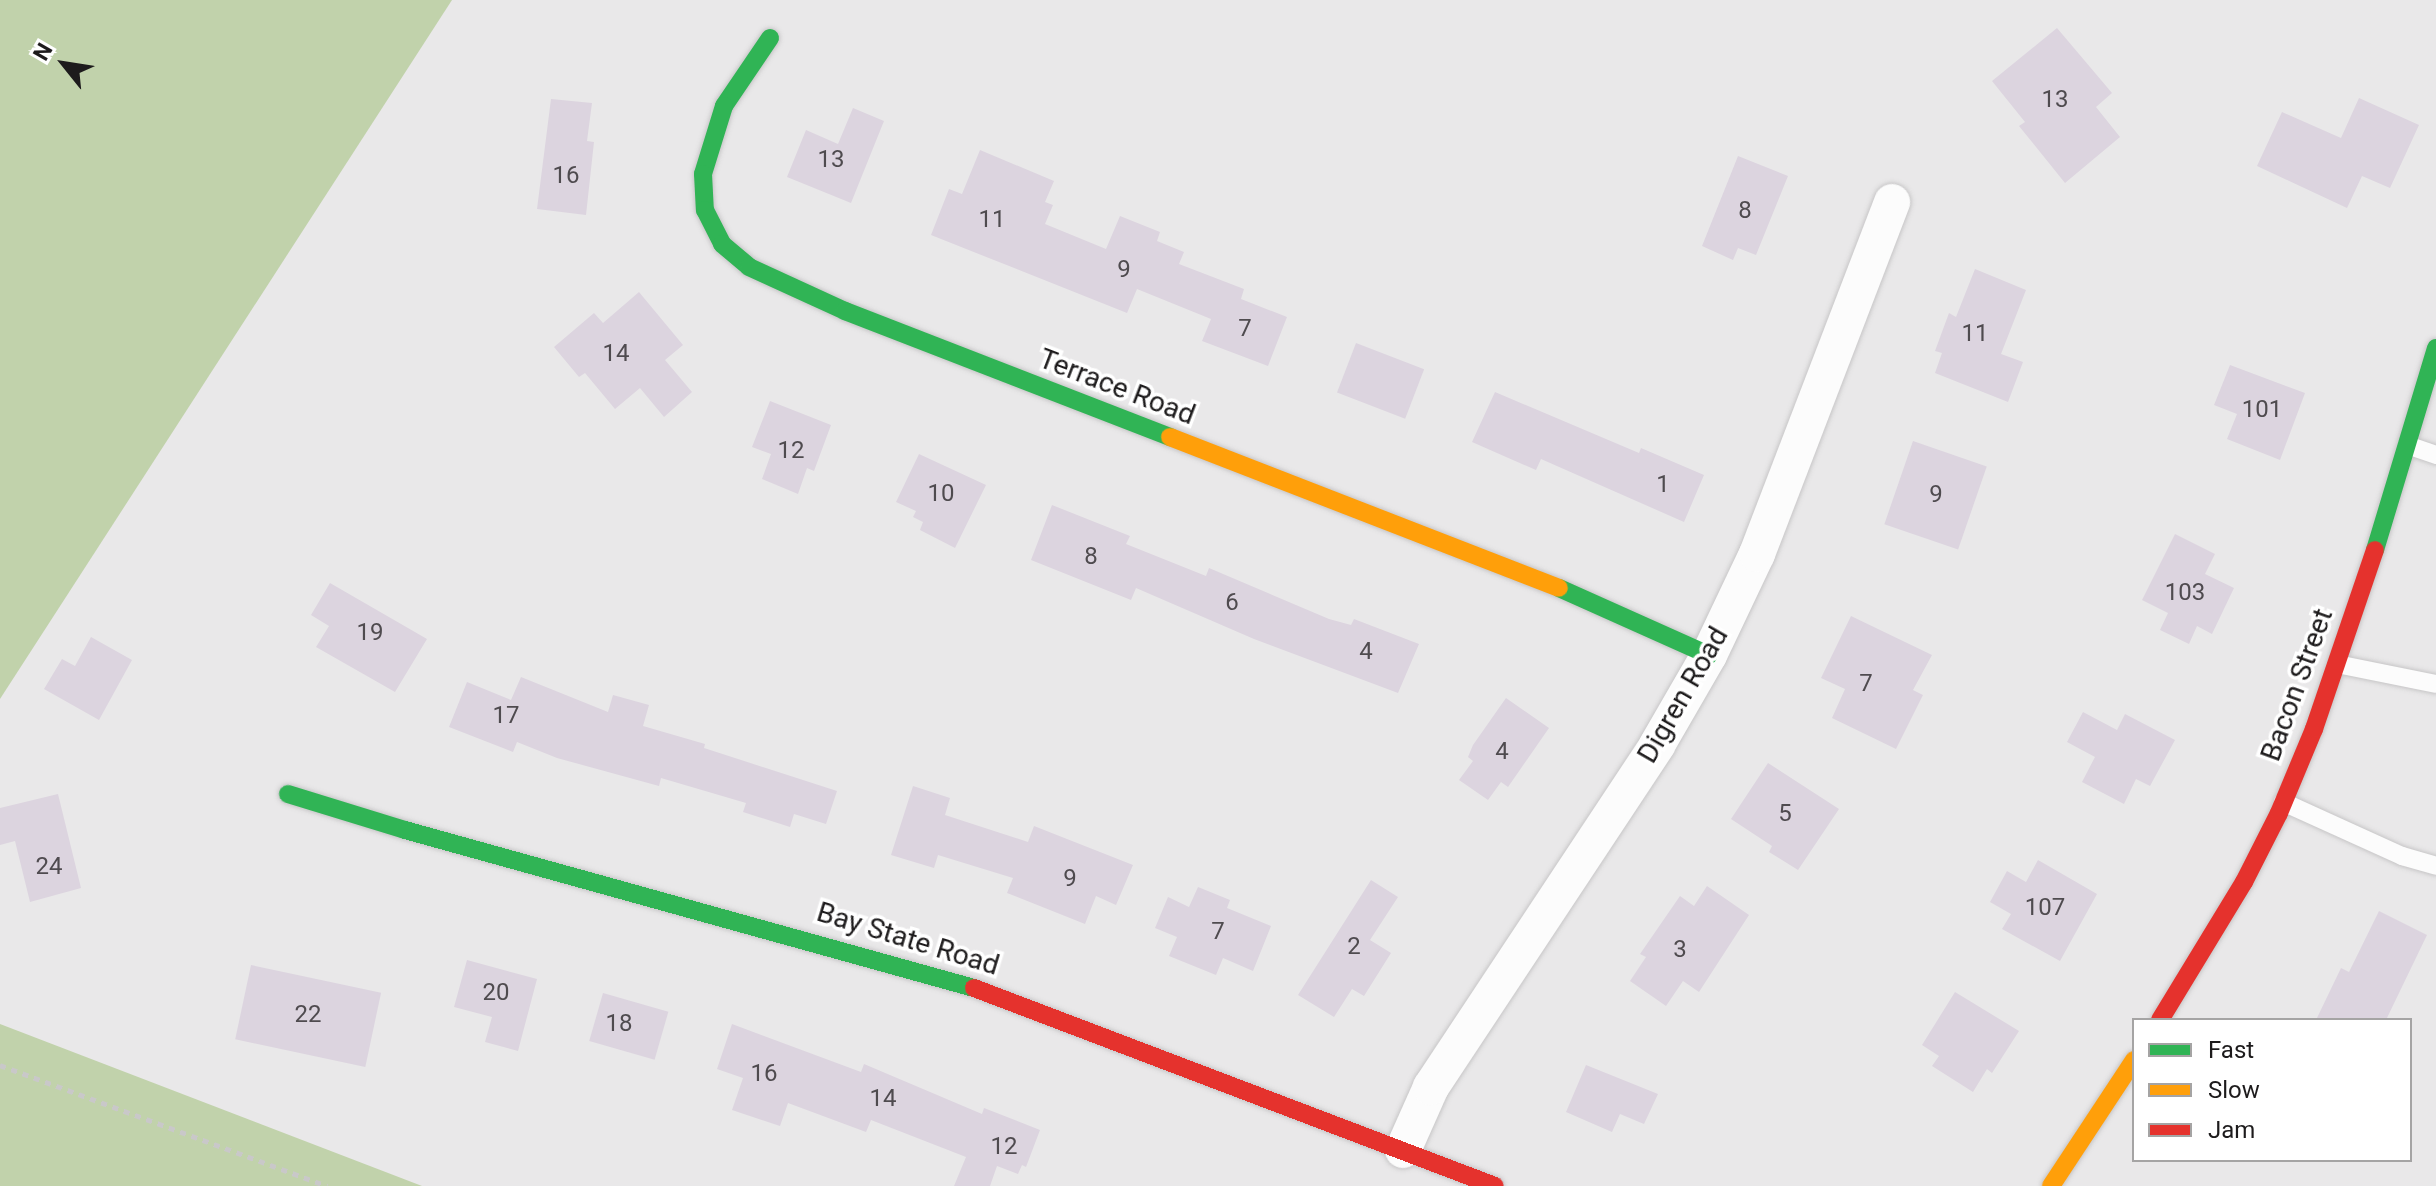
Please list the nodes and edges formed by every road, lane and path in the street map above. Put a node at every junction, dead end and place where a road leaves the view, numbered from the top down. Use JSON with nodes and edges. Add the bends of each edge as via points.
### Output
{"nodes":[{"id":1,"x":770,"y":38,"type":"dead end"},
{"id":2,"x":1892,"y":202,"type":"dead end"},
{"id":3,"x":2436,"y":348,"type":"edge"},
{"id":4,"x":2407,"y":445,"type":"junction"},
{"id":5,"x":2436,"y":455,"type":"edge"},
{"id":6,"x":1709,"y":655,"type":"junction"},
{"id":7,"x":2337,"y":664,"type":"junction"},
{"id":8,"x":2436,"y":684,"type":"edge"},
{"id":9,"x":288,"y":794,"type":"dead end"},
{"id":10,"x":2283,"y":802,"type":"junction"},
{"id":11,"x":2436,"y":866,"type":"edge"},
{"id":12,"x":2161,"y":1018,"type":"edge"},
{"id":13,"x":2132,"y":1063,"type":"edge"},
{"id":14,"x":0,"y":1065,"type":"edge"},
{"id":15,"x":1403,"y":1150,"type":"junction"},
{"id":16,"x":327,"y":1186,"type":"edge"},
{"id":17,"x":1495,"y":1186,"type":"edge"},
{"id":18,"x":2051,"y":1186,"type":"edge"}],
"edges":[{"from":1,"to":6,"type":"street","name":"Terrace Road","via":[[724,106],[703,174],[705,210],[722,244],[749,267],[845,311],[1577,595]]},
{"from":2,"to":6,"type":"street","name":"Digren Road","via":[[1757,554]]},
{"from":3,"to":4,"type":"street","name":"Bacon Street"},
{"from":4,"to":5,"type":"lane"},
{"from":4,"to":7,"type":"street","name":"Bacon Street"},
{"from":6,"to":15,"type":"street","name":"Digren Road","via":[[1657,745],[1431,1087]]},
{"from":7,"to":8,"type":"lane"},
{"from":7,"to":10,"type":"street","name":"Bacon Street"},
{"from":9,"to":15,"type":"street","name":"Bay State Road","via":[[929,973]]},
{"from":10,"to":11,"type":"lane"},
{"from":10,"to":12,"type":"street","name":"Bacon Street","via":[[2244,882]]},
{"from":13,"to":18,"type":"street"},
{"from":14,"to":16,"type":"path"},
{"from":15,"to":17,"type":"street","name":"Bay State Road"}]}
